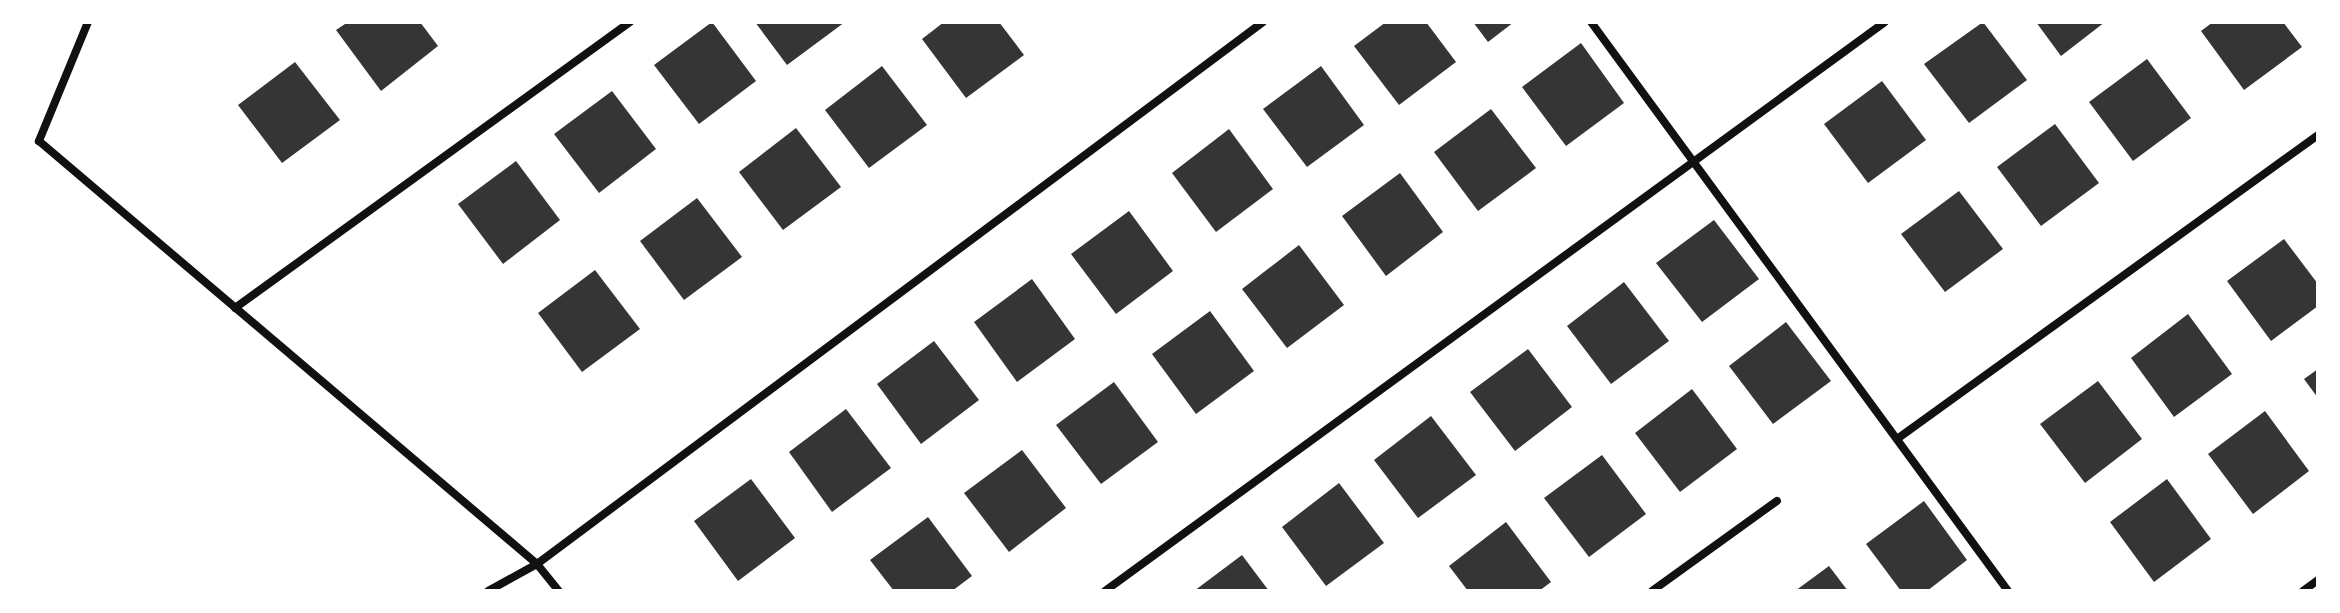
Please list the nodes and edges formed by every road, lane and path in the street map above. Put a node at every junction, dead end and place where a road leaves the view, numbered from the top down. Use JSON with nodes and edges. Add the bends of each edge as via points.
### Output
{"nodes":[{"id":1,"x":88,"y":22,"type":"edge"},
{"id":2,"x":630,"y":22,"type":"edge"},
{"id":3,"x":1263,"y":22,"type":"edge"},
{"id":4,"x":1591,"y":22,"type":"edge"},
{"id":5,"x":1885,"y":22,"type":"edge"},
{"id":6,"x":2318,"y":135,"type":"edge"},
{"id":7,"x":1694,"y":162,"type":"junction"},
{"id":8,"x":235,"y":308,"type":"junction"},
{"id":9,"x":1897,"y":439,"type":"junction"},
{"id":10,"x":1777,"y":501,"type":"dead end"},
{"id":11,"x":537,"y":564,"type":"junction"},
{"id":12,"x":2318,"y":580,"type":"edge"},
{"id":13,"x":488,"y":591,"type":"edge"},
{"id":14,"x":559,"y":591,"type":"edge"},
{"id":15,"x":1105,"y":591,"type":"edge"},
{"id":16,"x":1652,"y":591,"type":"edge"},
{"id":17,"x":2008,"y":591,"type":"edge"},
{"id":18,"x":2303,"y":591,"type":"edge"}],
"edges":[{"from":1,"to":8,"type":"street","via":[[39,141]]},
{"from":2,"to":8,"type":"street"},
{"from":3,"to":11,"type":"street"},
{"from":4,"to":7,"type":"street"},
{"from":5,"to":7,"type":"street"},
{"from":6,"to":9,"type":"street"},
{"from":7,"to":9,"type":"street"},
{"from":7,"to":15,"type":"street"},
{"from":8,"to":11,"type":"street"},
{"from":9,"to":17,"type":"street"},
{"from":10,"to":16,"type":"street"},
{"from":11,"to":13,"type":"street"},
{"from":11,"to":14,"type":"street"},
{"from":12,"to":18,"type":"street"}]}
